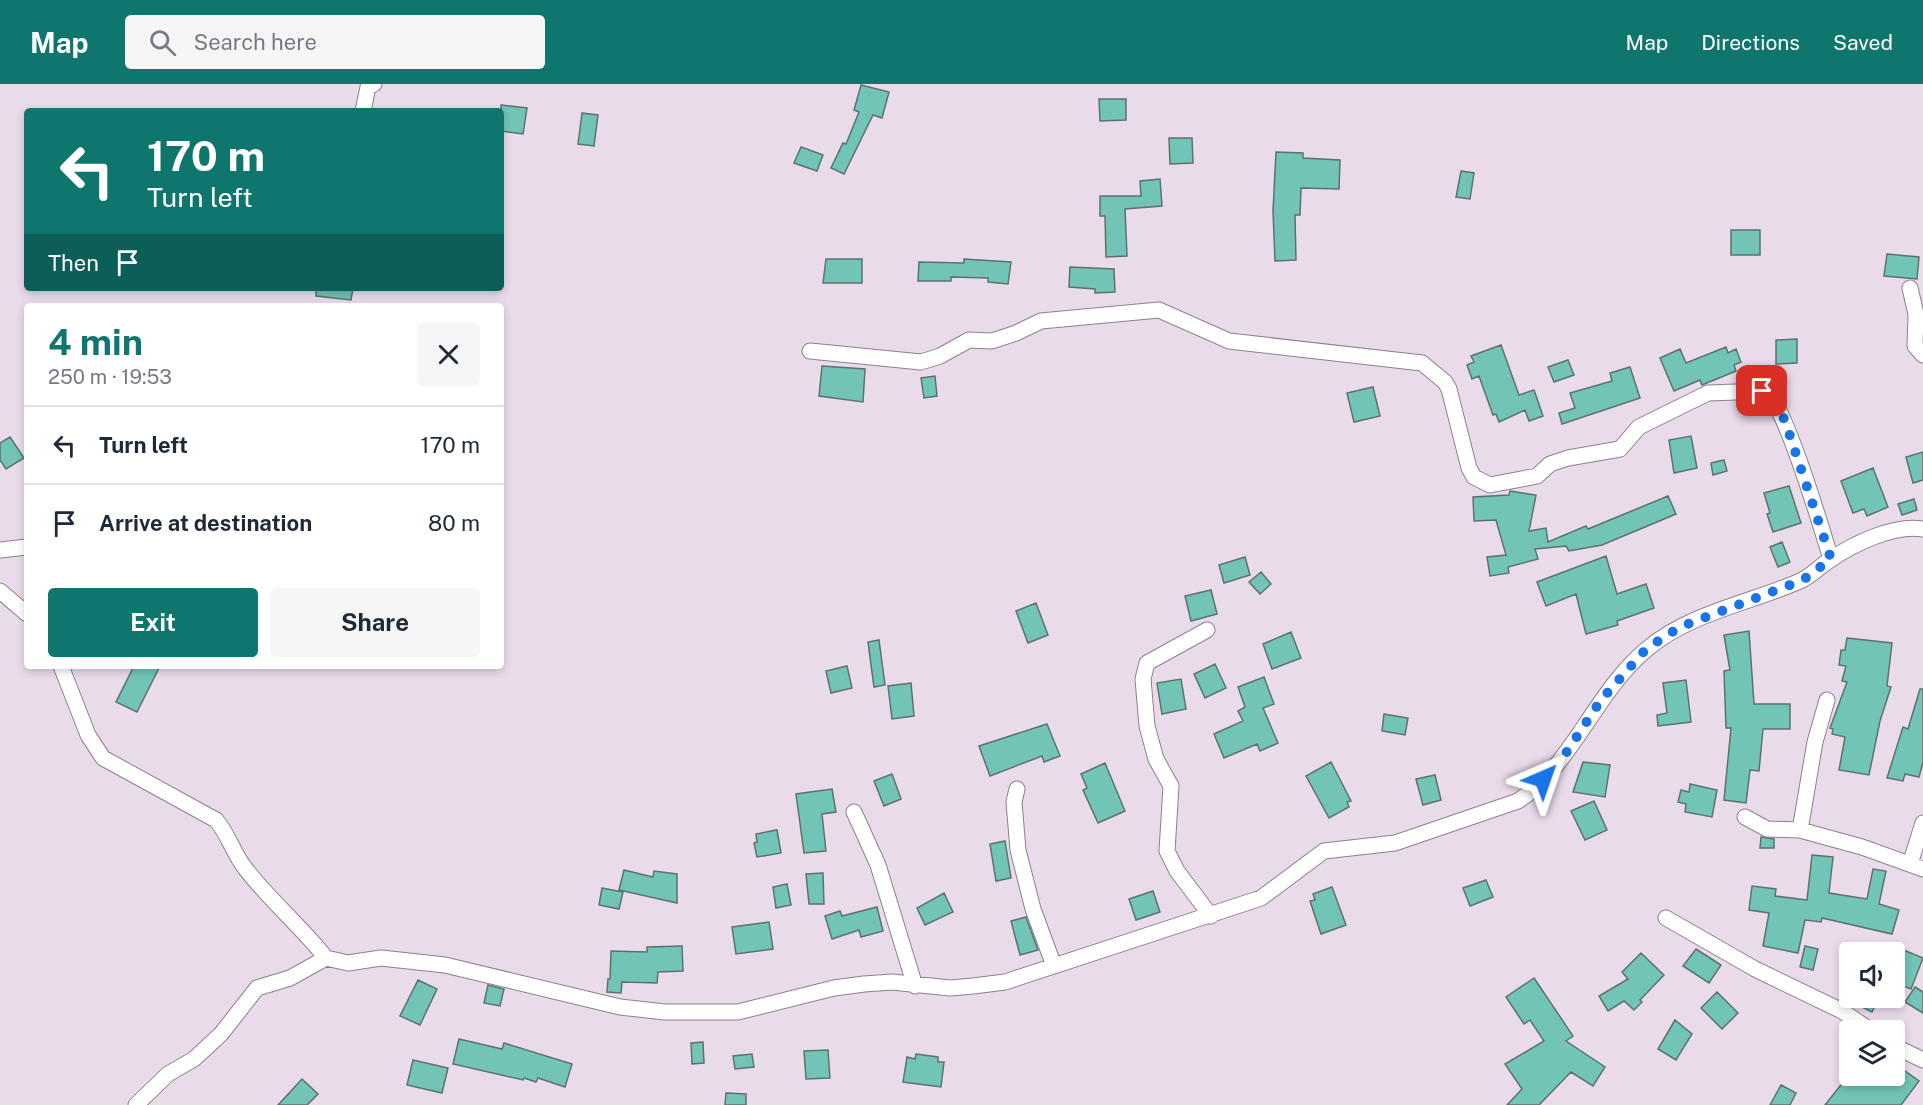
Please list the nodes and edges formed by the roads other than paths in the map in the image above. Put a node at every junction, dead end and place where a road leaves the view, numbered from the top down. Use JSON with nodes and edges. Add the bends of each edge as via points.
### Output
{"nodes":[{"id":1,"x":374,"y":84,"type":"edge"},
{"id":2,"x":364,"y":108,"type":"edge"},
{"id":3,"x":1910,"y":288,"type":"dead end"},
{"id":4,"x":810,"y":351,"type":"dead end"},
{"id":5,"x":1923,"y":356,"type":"edge"},
{"id":6,"x":1923,"y":529,"type":"edge"},
{"id":7,"x":24,"y":547,"type":"edge"},
{"id":8,"x":0,"y":550,"type":"edge"},
{"id":9,"x":1831,"y":559,"type":"junction"},
{"id":10,"x":0,"y":591,"type":"edge"},
{"id":11,"x":24,"y":612,"type":"edge"},
{"id":12,"x":1207,"y":630,"type":"dead end"},
{"id":13,"x":62,"y":669,"type":"edge"},
{"id":14,"x":1827,"y":700,"type":"dead end"},
{"id":15,"x":1017,"y":789,"type":"dead end"},
{"id":16,"x":854,"y":812,"type":"dead end"},
{"id":17,"x":1745,"y":817,"type":"dead end"},
{"id":18,"x":1923,"y":823,"type":"edge"},
{"id":19,"x":1800,"y":830,"type":"junction"},
{"id":20,"x":1916,"y":867,"type":"edge"},
{"id":21,"x":1211,"y":916,"type":"junction"},
{"id":22,"x":1666,"y":918,"type":"dead end"},
{"id":23,"x":326,"y":958,"type":"junction"},
{"id":24,"x":1054,"y":966,"type":"junction"},
{"id":25,"x":915,"y":986,"type":"junction"},
{"id":26,"x":1855,"y":1020,"type":"edge"},
{"id":27,"x":1905,"y":1051,"type":"edge"},
{"id":28,"x":1923,"y":1060,"type":"edge"},
{"id":29,"x":136,"y":1105,"type":"edge"}],
"edges":[{"from":1,"to":2,"type":"street","via":[[368,87]]},
{"from":3,"to":5,"type":"street","via":[[1916,314],[1915,346]]},
{"from":4,"to":9,"type":"street","via":[[921,362],[969,340],[992,341],[1041,321],[1159,310],[1229,341],[1422,363],[1449,389],[1468,468],[1474,477],[1490,485],[1537,477],[1550,464],[1568,458],[1620,449],[1639,427],[1708,393],[1765,391],[1773,396],[1785,421]]},
{"from":6,"to":9,"type":"street","via":[[1901,529]]},
{"from":7,"to":8,"type":"street"},
{"from":9,"to":21,"type":"street","via":[[1803,580],[1680,627],[1646,649],[1589,716],[1566,753],[1532,792],[1518,801],[1395,843],[1324,851],[1261,898]]},
{"from":10,"to":11,"type":"street"},
{"from":12,"to":21,"type":"street","via":[[1147,663],[1143,679],[1156,759],[1171,786],[1167,850],[1177,871]]},
{"from":13,"to":23,"type":"street","via":[[87,735],[104,758],[216,820],[228,834],[243,865]]},
{"from":14,"to":19,"type":"street","via":[[1815,742]]},
{"from":15,"to":24,"type":"street","via":[[1014,802],[1018,850],[1033,909]]},
{"from":16,"to":25,"type":"street","via":[[878,865]]},
{"from":17,"to":19,"type":"street","via":[[1767,829]]},
{"from":18,"to":20,"type":"street"},
{"from":19,"to":20,"type":"street"},
{"from":21,"to":24,"type":"street"},
{"from":22,"to":26,"type":"street"},
{"from":23,"to":25,"type":"street","via":[[348,963],[381,958],[444,964],[610,1004],[665,1012],[738,1012],[834,988],[892,982]]},
{"from":23,"to":29,"type":"street","via":[[290,978],[257,988],[221,1034],[194,1059],[168,1074]]},
{"from":24,"to":25,"type":"street","via":[[1005,982],[950,988]]},
{"from":27,"to":28,"type":"street"}]}
